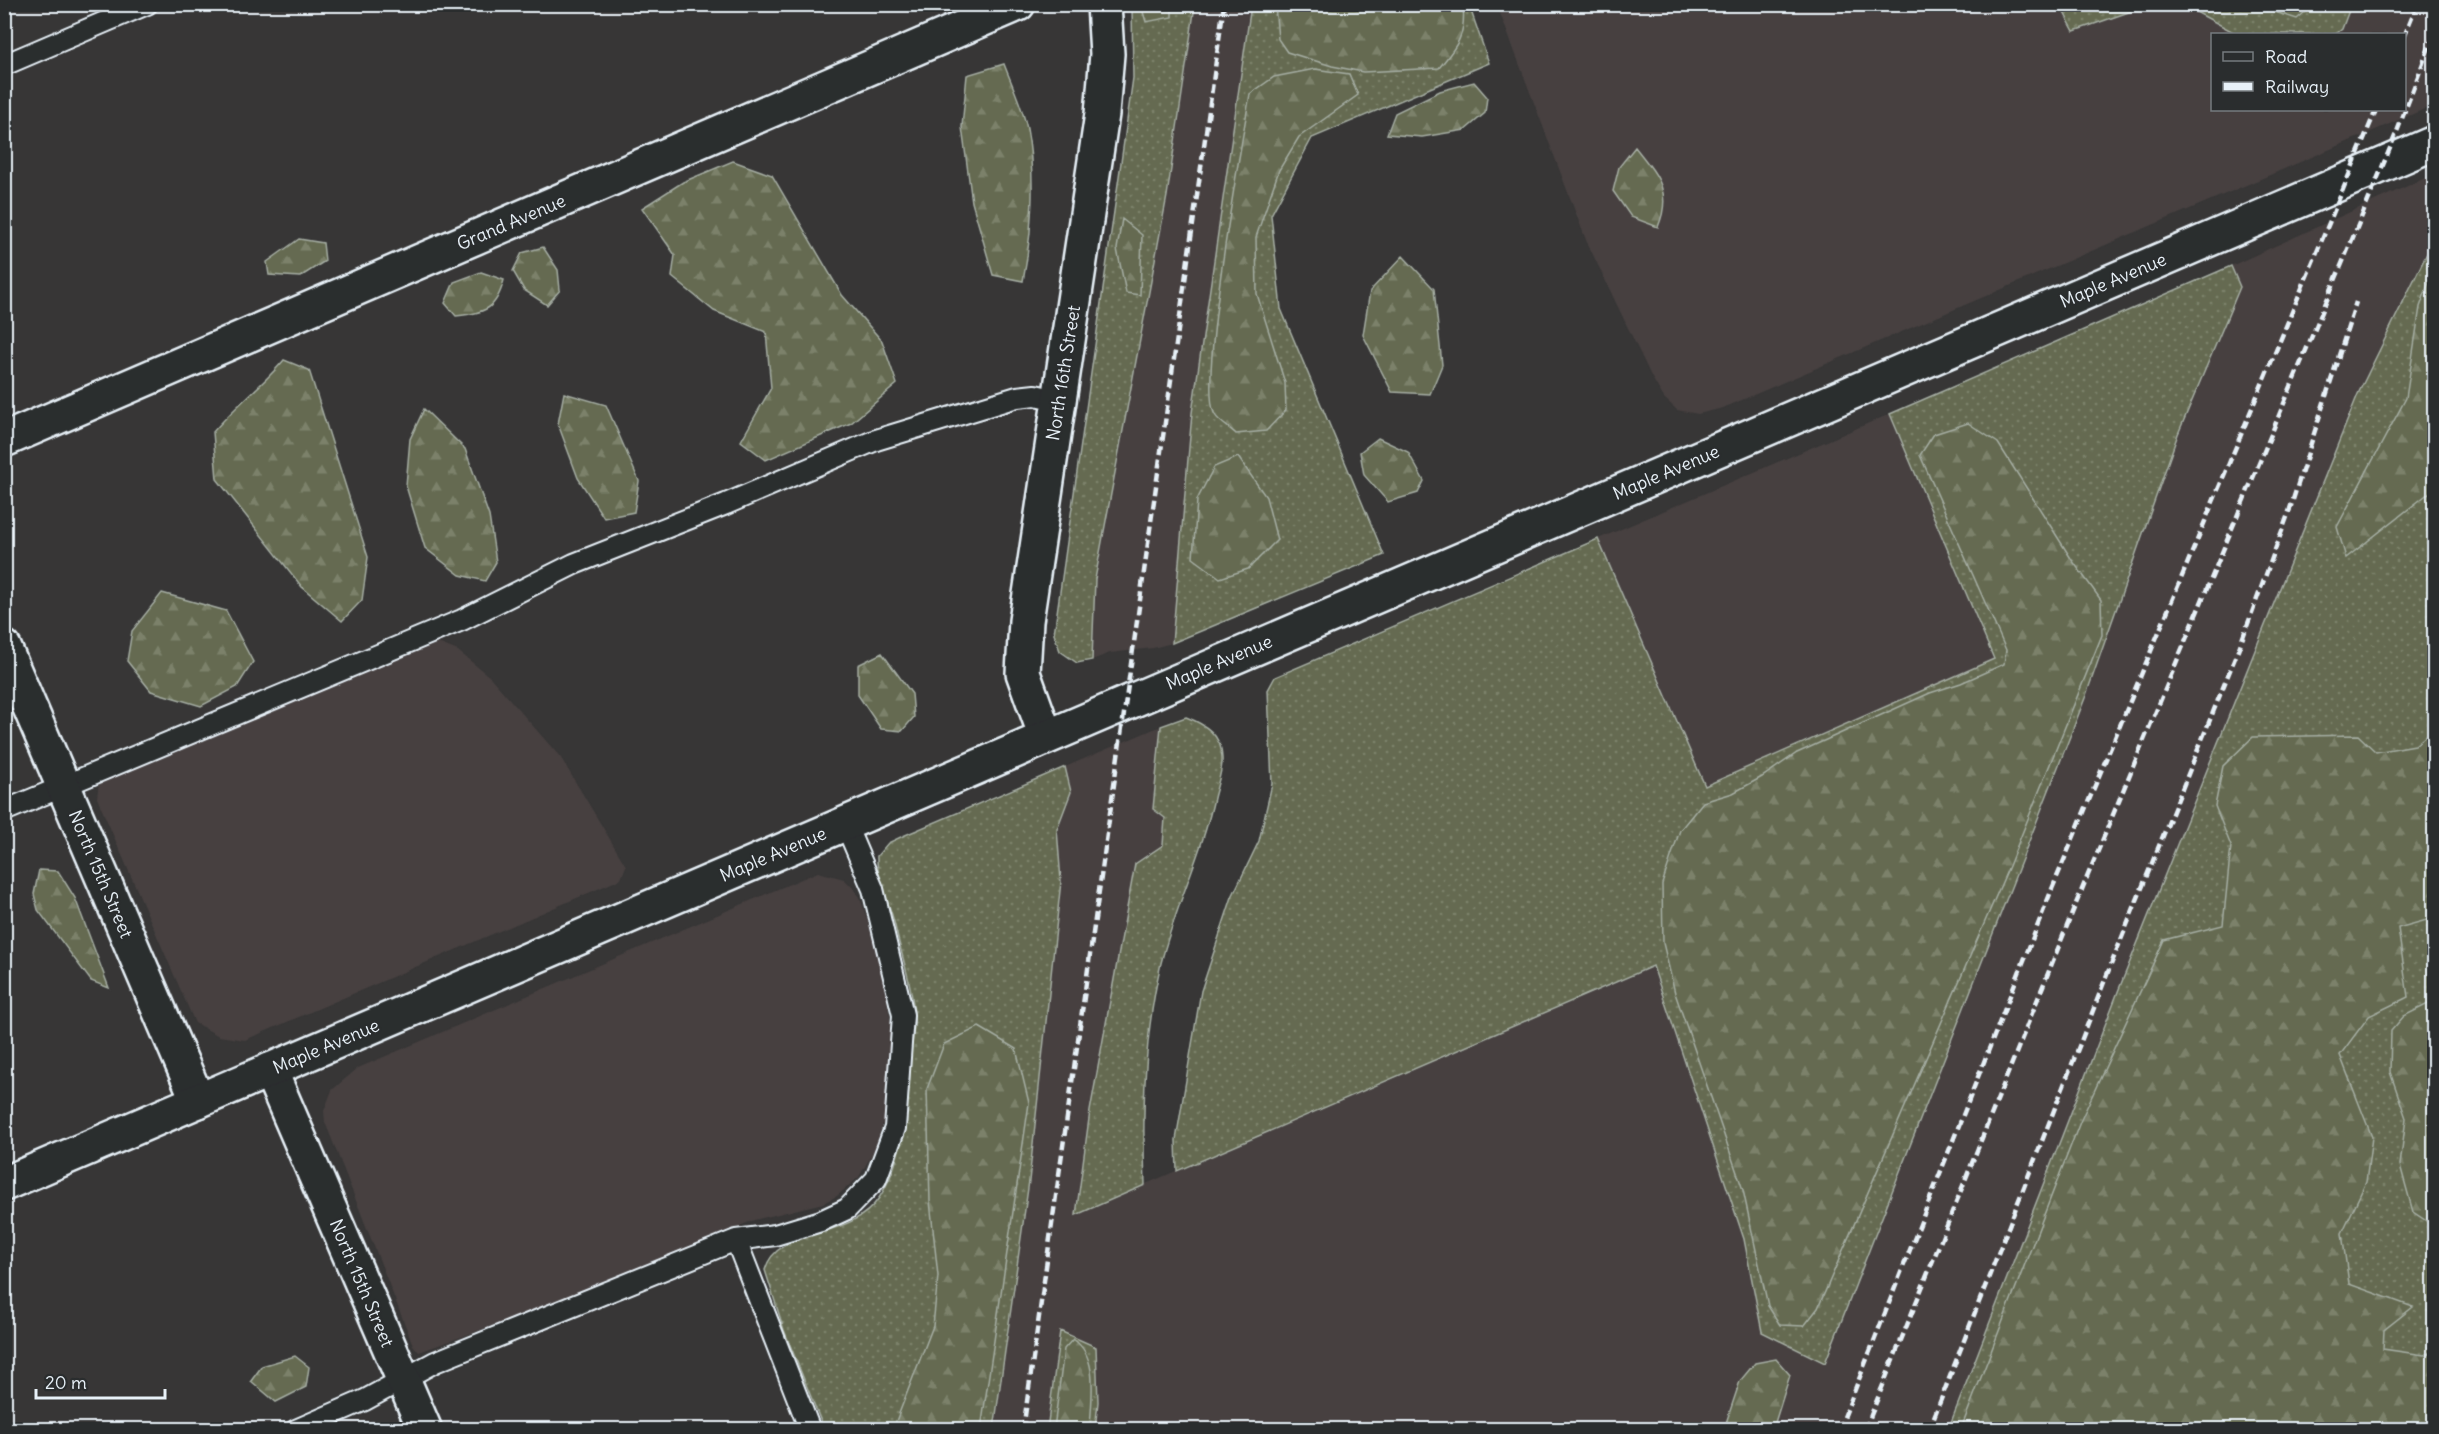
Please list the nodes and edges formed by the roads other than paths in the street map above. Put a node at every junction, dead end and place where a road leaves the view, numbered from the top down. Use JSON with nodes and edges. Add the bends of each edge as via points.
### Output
{"nodes":[{"id":1,"x":147,"y":4,"type":"edge"},
{"id":2,"x":1018,"y":4,"type":"edge"},
{"id":3,"x":1104,"y":4,"type":"edge"},
{"id":4,"x":4,"y":65,"type":"edge"},
{"id":5,"x":2434,"y":143,"type":"edge"},
{"id":6,"x":1058,"y":400,"type":"junction"},
{"id":7,"x":4,"y":440,"type":"edge"},
{"id":8,"x":4,"y":647,"type":"edge"},
{"id":9,"x":1046,"y":737,"type":"junction"},
{"id":10,"x":64,"y":786,"type":"junction"},
{"id":11,"x":4,"y":811,"type":"edge"},
{"id":12,"x":845,"y":823,"type":"junction"},
{"id":13,"x":270,"y":1070,"type":"junction"},
{"id":14,"x":198,"y":1101,"type":"junction"},
{"id":15,"x":4,"y":1184,"type":"edge"},
{"id":16,"x":736,"y":1240,"type":"junction"},
{"id":17,"x":404,"y":1380,"type":"junction"},
{"id":18,"x":296,"y":1430,"type":"edge"},
{"id":19,"x":425,"y":1430,"type":"edge"},
{"id":20,"x":810,"y":1430,"type":"edge"}],
"edges":[{"from":1,"to":4,"type":"lane"},
{"from":2,"to":7,"type":"street","name":"Grand Avenue"},
{"from":3,"to":6,"type":"street","name":"North 16th Street","via":[[1107,54],[1102,114]]},
{"from":5,"to":9,"type":"street","name":"Maple Avenue"},
{"from":6,"to":9,"type":"street","name":"North 16th Street","via":[[1026,621],[1023,673]]},
{"from":6,"to":10,"type":"lane","via":[[1035,395],[1017,397],[876,440],[573,564],[462,620]]},
{"from":8,"to":10,"type":"street","name":"North 15th Street"},
{"from":9,"to":12,"type":"street","name":"Maple Avenue"},
{"from":10,"to":11,"type":"lane"},
{"from":10,"to":14,"type":"street","name":"North 15th Street"},
{"from":12,"to":13,"type":"street","name":"Maple Avenue"},
{"from":12,"to":16,"type":"lane","via":[[873,889],[903,1015],[895,1128],[876,1179],[847,1209],[775,1235]]},
{"from":13,"to":14,"type":"street","name":"Maple Avenue"},
{"from":13,"to":17,"type":"street","name":"North 15th Street"},
{"from":14,"to":15,"type":"street","name":"Maple Avenue"},
{"from":16,"to":17,"type":"lane","via":[[435,1362]]},
{"from":16,"to":20,"type":"lane"},
{"from":17,"to":18,"type":"lane"},
{"from":17,"to":19,"type":"street","name":"North 15th Street"}]}
